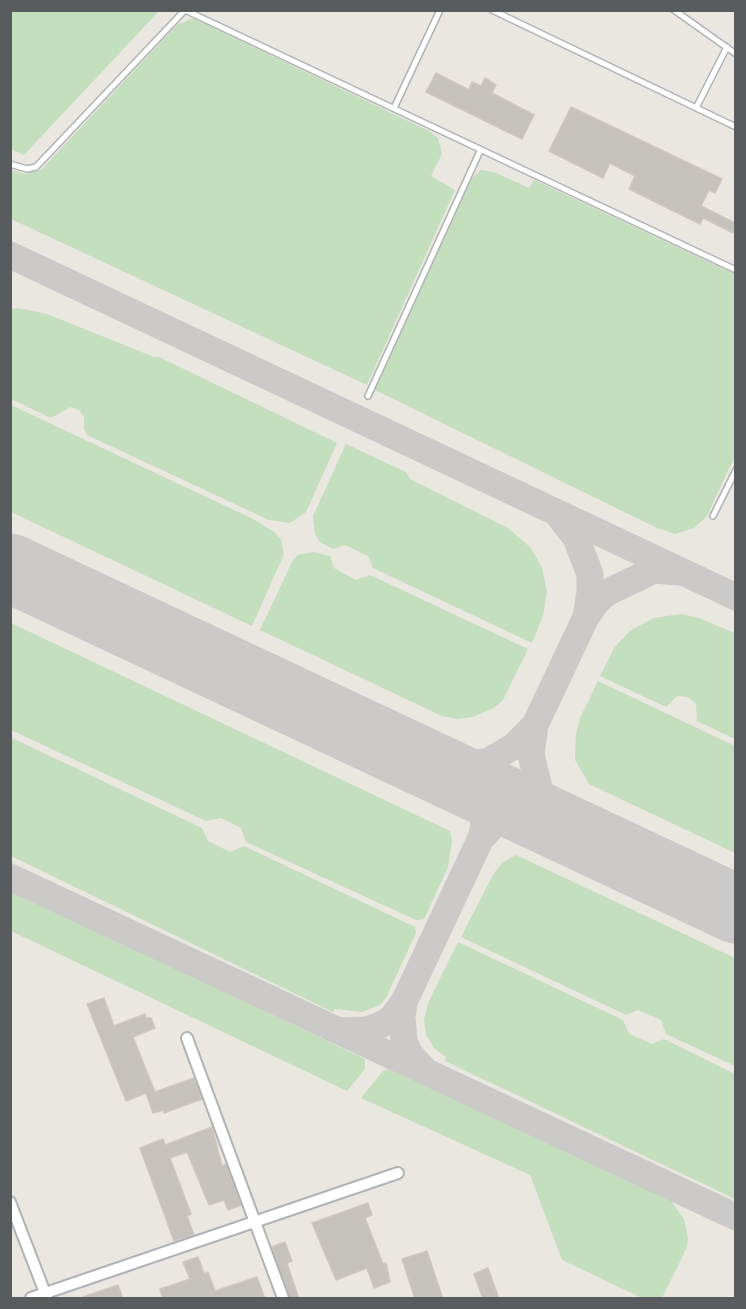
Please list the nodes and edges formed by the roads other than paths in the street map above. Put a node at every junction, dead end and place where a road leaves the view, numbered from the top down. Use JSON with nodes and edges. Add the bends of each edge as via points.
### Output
{"nodes":[{"id":1,"x":185,"y":10,"type":"edge"},
{"id":2,"x":440,"y":10,"type":"edge"},
{"id":3,"x":492,"y":10,"type":"edge"},
{"id":4,"x":674,"y":10,"type":"edge"},
{"id":5,"x":726,"y":47,"type":"junction"},
{"id":6,"x":735,"y":54,"type":"edge"},
{"id":7,"x":394,"y":108,"type":"junction"},
{"id":8,"x":696,"y":108,"type":"junction"},
{"id":9,"x":735,"y":127,"type":"edge"},
{"id":10,"x":480,"y":151,"type":"junction"},
{"id":11,"x":10,"y":164,"type":"edge"},
{"id":12,"x":735,"y":270,"type":"edge"},
{"id":13,"x":368,"y":396,"type":"dead end"},
{"id":14,"x":735,"y":470,"type":"edge"},
{"id":15,"x":713,"y":516,"type":"dead end"},
{"id":16,"x":187,"y":1038,"type":"dead end"},
{"id":17,"x":398,"y":1173,"type":"dead end"},
{"id":18,"x":10,"y":1202,"type":"edge"},
{"id":19,"x":255,"y":1222,"type":"junction"},
{"id":20,"x":46,"y":1296,"type":"edge"},
{"id":21,"x":32,"y":1299,"type":"edge"},
{"id":22,"x":283,"y":1299,"type":"edge"}],
"edges":[{"from":1,"to":7,"type":"lane"},
{"from":1,"to":11,"type":"lane","via":[[36,167],[27,169]]},
{"from":2,"to":7,"type":"lane"},
{"from":3,"to":8,"type":"lane"},
{"from":4,"to":5,"type":"lane"},
{"from":5,"to":6,"type":"lane"},
{"from":5,"to":8,"type":"lane"},
{"from":7,"to":10,"type":"lane"},
{"from":8,"to":9,"type":"lane"},
{"from":10,"to":12,"type":"lane"},
{"from":10,"to":13,"type":"lane"},
{"from":14,"to":15,"type":"lane"},
{"from":16,"to":19,"type":"street"},
{"from":17,"to":19,"type":"street"},
{"from":18,"to":20,"type":"street"},
{"from":19,"to":20,"type":"street"},
{"from":19,"to":22,"type":"street"},
{"from":20,"to":21,"type":"street"}]}
